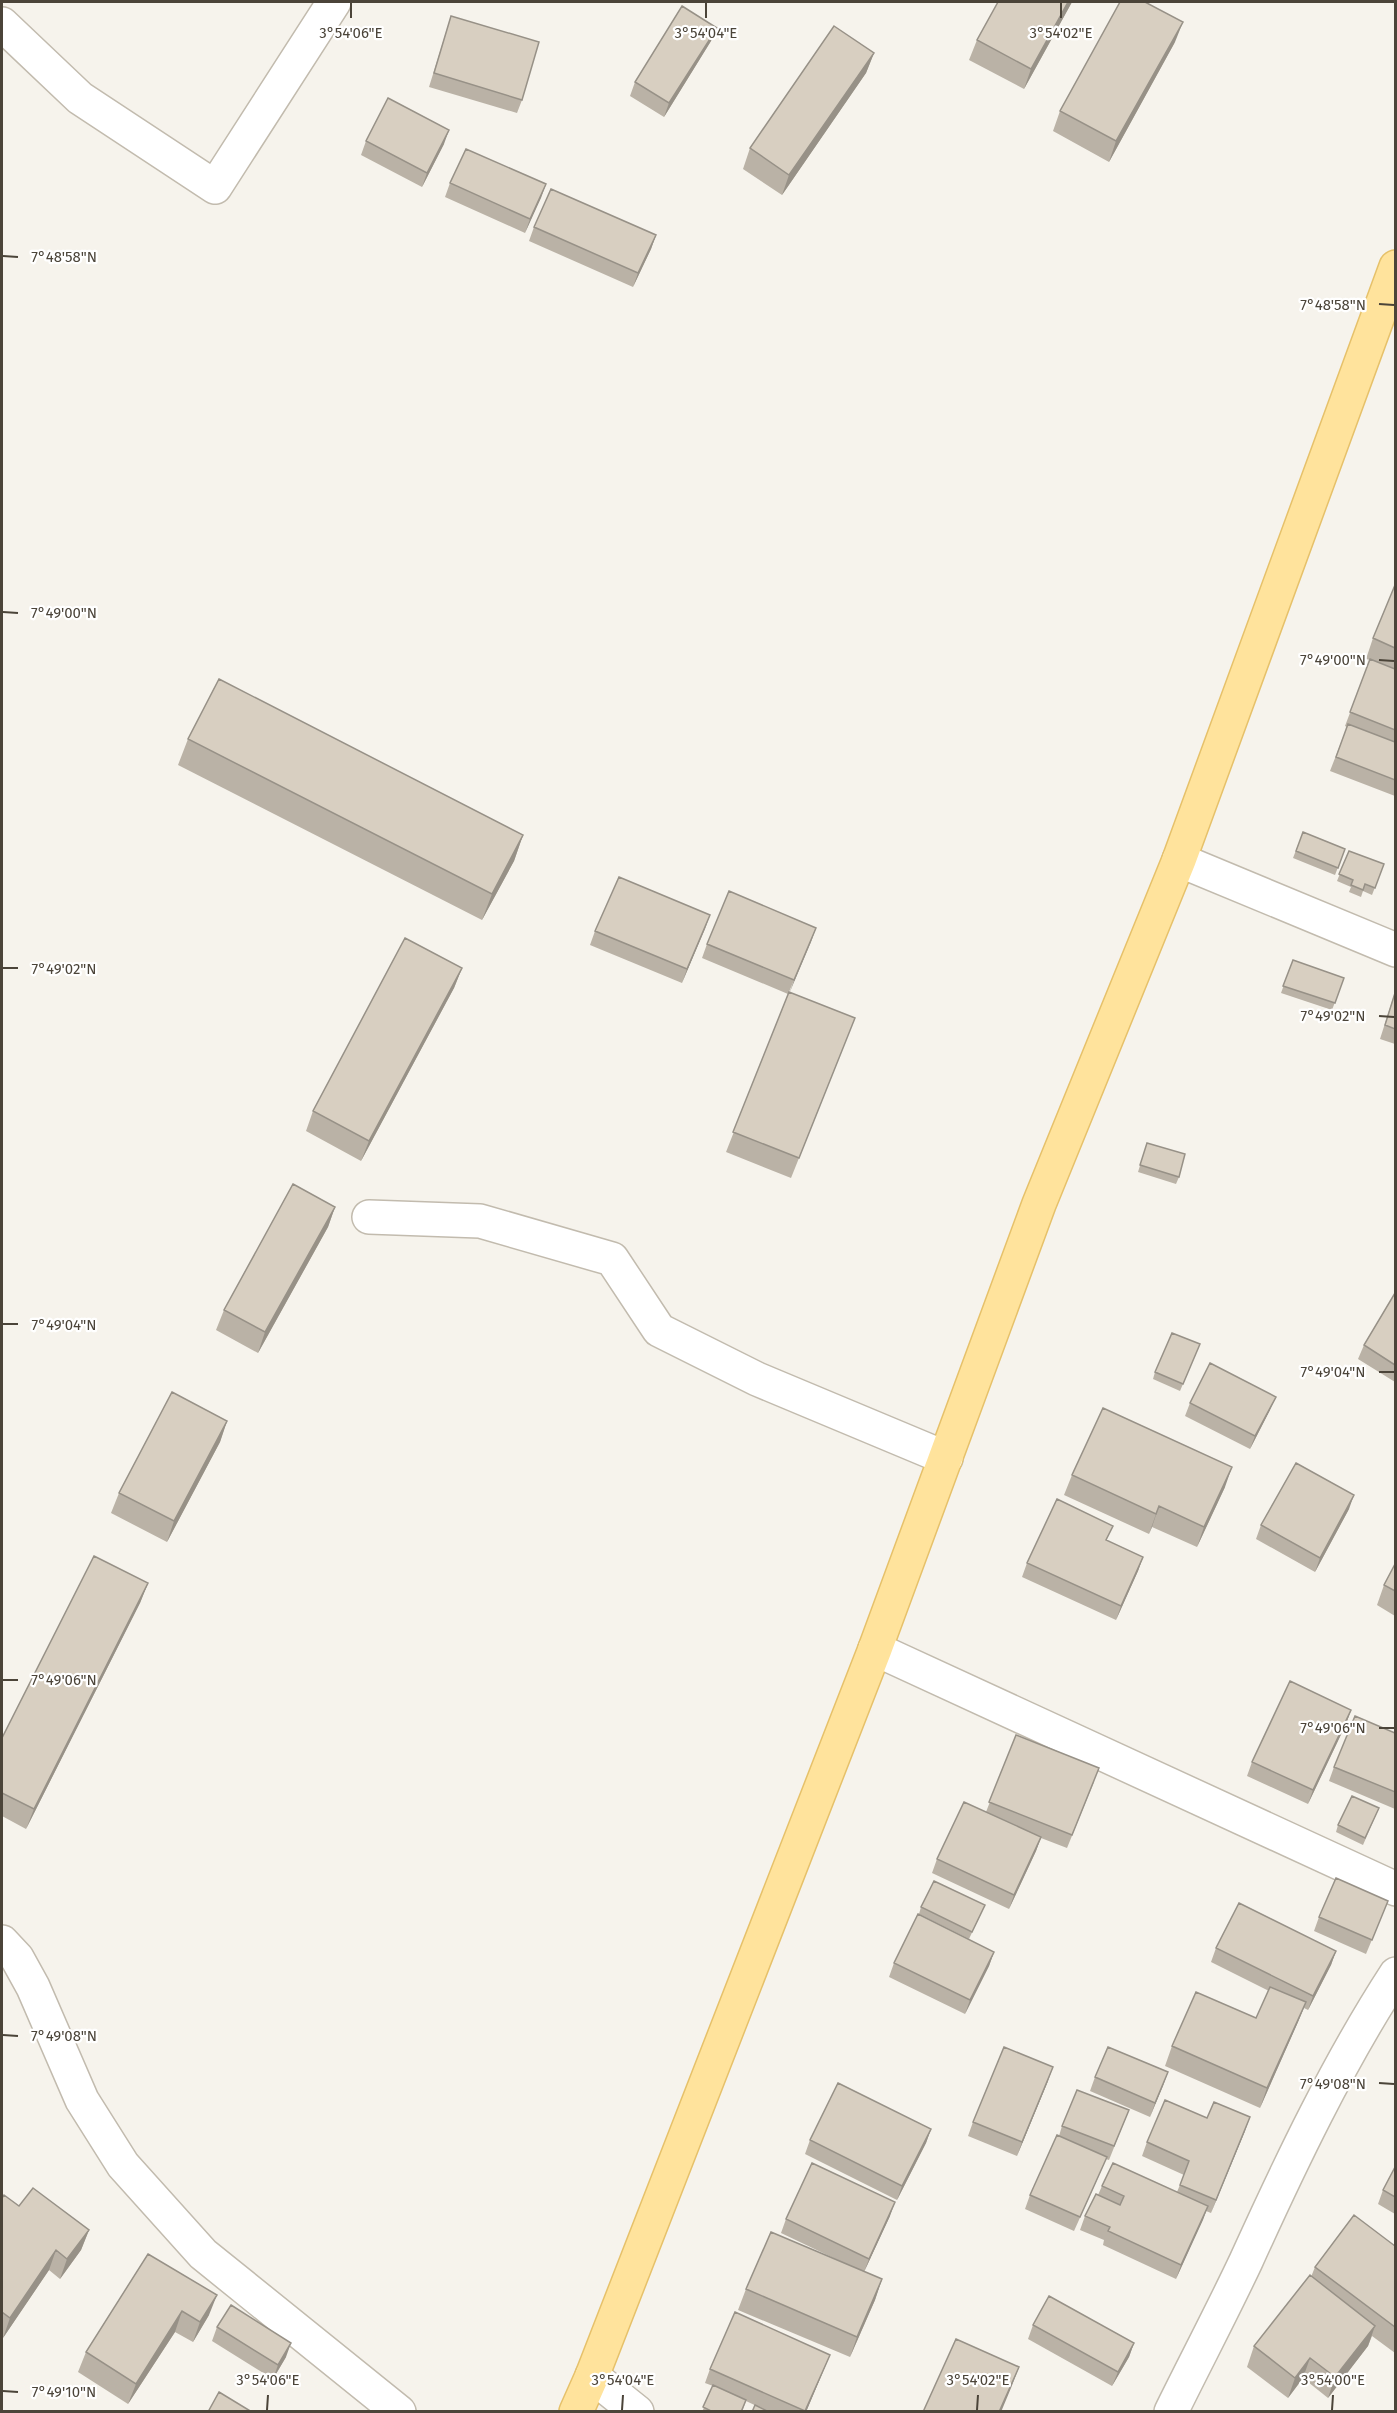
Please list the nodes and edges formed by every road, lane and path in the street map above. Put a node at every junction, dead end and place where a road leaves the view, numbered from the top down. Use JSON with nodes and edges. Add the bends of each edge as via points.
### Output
{"nodes":[{"id":1,"x":334,"y":2,"type":"edge"},
{"id":2,"x":2,"y":24,"type":"edge"},
{"id":3,"x":1395,"y":267,"type":"edge"},
{"id":4,"x":1179,"y":860,"type":"junction"},
{"id":5,"x":1395,"y":951,"type":"edge"},
{"id":6,"x":369,"y":1217,"type":"dead end"},
{"id":7,"x":946,"y":1458,"type":"junction"},
{"id":8,"x":875,"y":1649,"type":"junction"},
{"id":9,"x":1395,"y":1889,"type":"edge"},
{"id":10,"x":2,"y":1941,"type":"edge"},
{"id":11,"x":1395,"y":1974,"type":"edge"},
{"id":12,"x":592,"y":2376,"type":"junction"},
{"id":13,"x":399,"y":2412,"type":"edge"},
{"id":14,"x":576,"y":2412,"type":"edge"},
{"id":15,"x":637,"y":2412,"type":"edge"},
{"id":16,"x":1171,"y":2412,"type":"edge"}],
"edges":[{"from":1,"to":2,"type":"street","via":[[214,187],[80,98]]},
{"from":3,"to":4,"type":"main road"},
{"from":4,"to":5,"type":"street"},
{"from":4,"to":7,"type":"main road","via":[[1039,1204]]},
{"from":6,"to":7,"type":"street","via":[[480,1221],[612,1259],[659,1330],[757,1379]]},
{"from":7,"to":8,"type":"main road"},
{"from":8,"to":9,"type":"street"},
{"from":8,"to":12,"type":"main road"},
{"from":10,"to":13,"type":"street","via":[[28,1978],[82,2100],[123,2165],[203,2254]]},
{"from":11,"to":16,"type":"street","via":[[1278,2187]]},
{"from":12,"to":14,"type":"main road"},
{"from":12,"to":15,"type":"street"}]}
